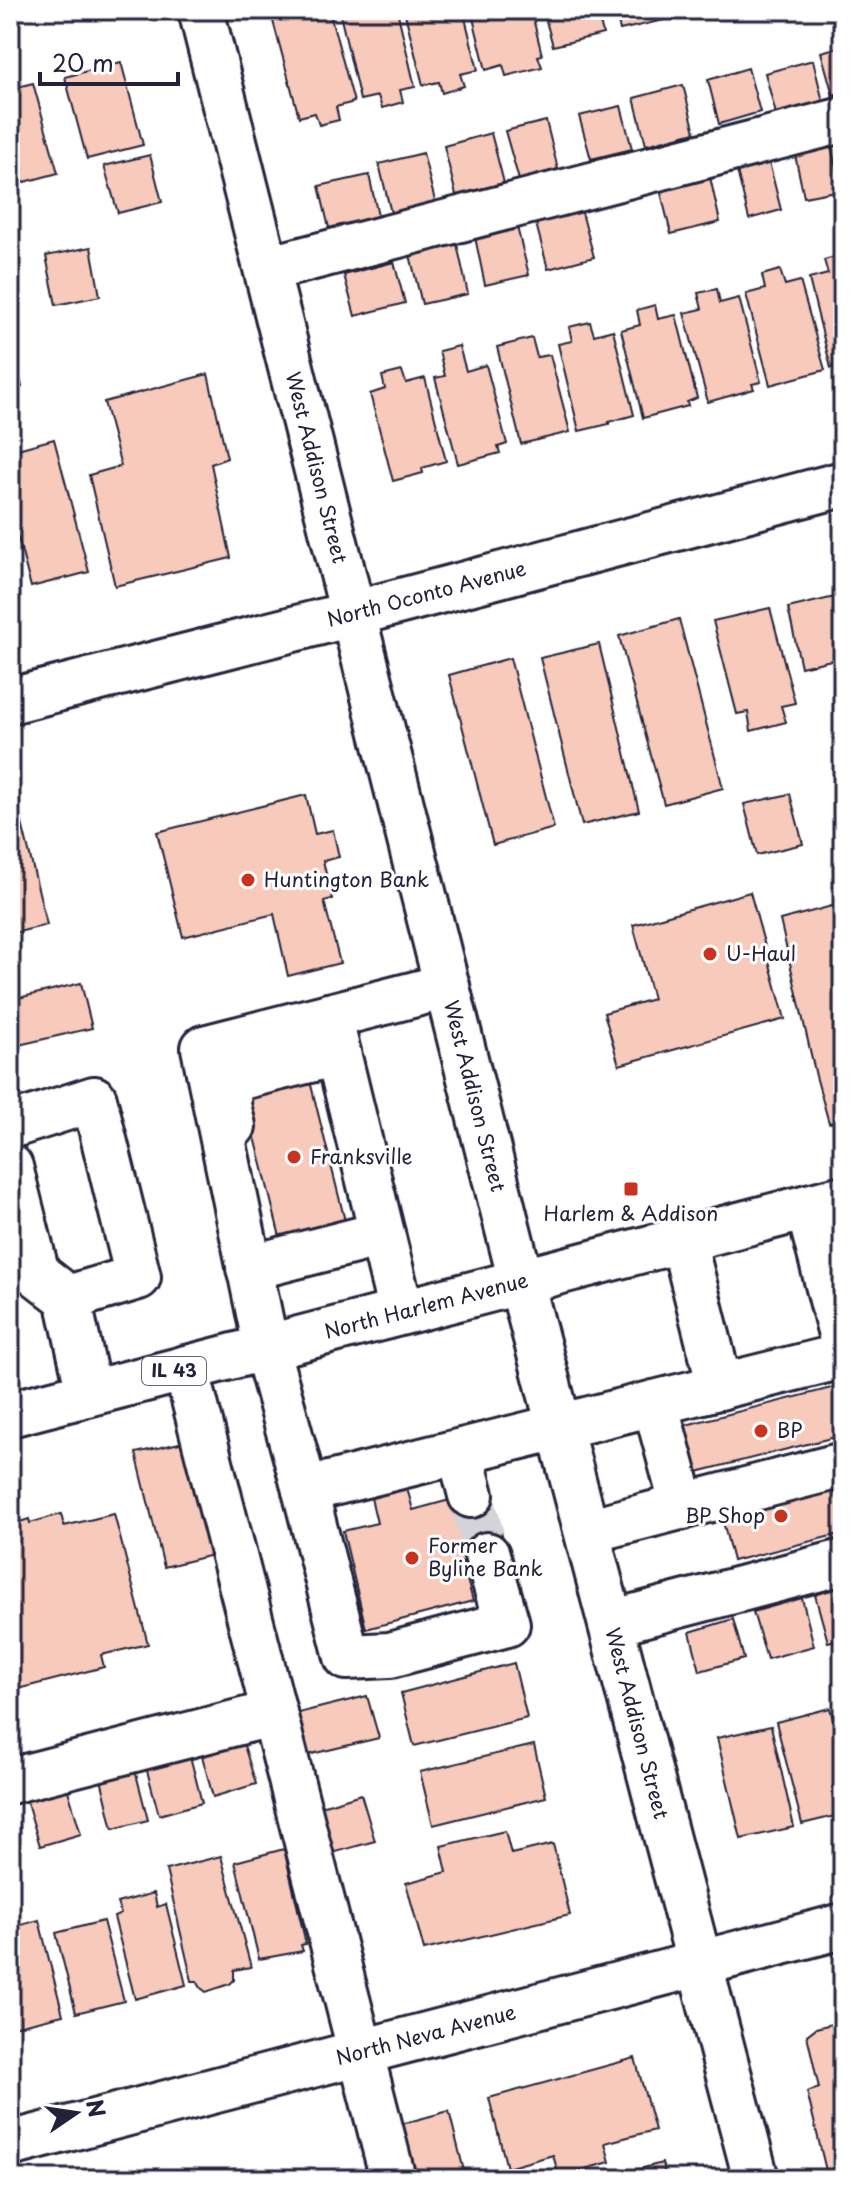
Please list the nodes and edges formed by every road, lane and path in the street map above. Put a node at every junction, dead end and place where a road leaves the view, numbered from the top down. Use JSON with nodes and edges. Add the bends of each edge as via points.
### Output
{"nodes":[{"id":1,"x":201,"y":10,"type":"edge"},
{"id":2,"x":843,"y":120,"type":"edge"},
{"id":3,"x":267,"y":269,"type":"junction"},
{"id":4,"x":843,"y":484,"type":"edge"},
{"id":5,"x":352,"y":614,"type":"junction"},
{"id":6,"x":10,"y":701,"type":"edge"},
{"id":7,"x":447,"y":986,"type":"junction"},
{"id":8,"x":334,"y":1034,"type":"junction"},
{"id":9,"x":10,"y":1126,"type":"edge"},
{"id":10,"x":10,"y":1167,"type":"edge"},
{"id":11,"x":826,"y":1203,"type":"edge"},
{"id":12,"x":17,"y":1215,"type":"edge"},
{"id":13,"x":382,"y":1234,"type":"junction"},
{"id":14,"x":683,"y":1240,"type":"junction"},
{"id":15,"x":249,"y":1268,"type":"junction"},
{"id":16,"x":521,"y":1281,"type":"junction"},
{"id":17,"x":68,"y":1298,"type":"junction"},
{"id":18,"x":401,"y":1312,"type":"junction"},
{"id":19,"x":843,"y":1342,"type":"edge"},
{"id":20,"x":266,"y":1347,"type":"junction"},
{"id":21,"x":843,"y":1356,"type":"edge"},
{"id":22,"x":186,"y":1368,"type":"junction"},
{"id":23,"x":720,"y":1387,"type":"junction"},
{"id":24,"x":89,"y":1393,"type":"junction"},
{"id":25,"x":655,"y":1403,"type":"junction"},
{"id":26,"x":10,"y":1414,"type":"edge"},
{"id":27,"x":560,"y":1427,"type":"junction"},
{"id":28,"x":460,"y":1452,"type":"junction"},
{"id":29,"x":843,"y":1465,"type":"edge"},
{"id":30,"x":305,"y":1490,"type":"junction"},
{"id":31,"x":471,"y":1495,"type":"tunnel mouth"},
{"id":32,"x":683,"y":1507,"type":"junction"},
{"id":33,"x":587,"y":1531,"type":"junction"},
{"id":34,"x":487,"y":1555,"type":"tunnel mouth"},
{"id":35,"x":843,"y":1562,"type":"edge"},
{"id":36,"x":611,"y":1623,"type":"junction"},
{"id":37,"x":274,"y":1713,"type":"junction"},
{"id":38,"x":10,"y":1781,"type":"edge"},
{"id":39,"x":843,"y":1926,"type":"edge"},
{"id":40,"x":700,"y":1964,"type":"junction"},
{"id":41,"x":361,"y":2052,"type":"junction"},
{"id":42,"x":10,"y":2144,"type":"edge"},
{"id":43,"x":393,"y":2179,"type":"edge"},
{"id":44,"x":756,"y":2179,"type":"edge"}],
"edges":[{"from":1,"to":3,"type":"street","name":"West Addison Street"},
{"from":2,"to":3,"type":"street"},
{"from":3,"to":5,"type":"street","name":"West Addison Street"},
{"from":4,"to":5,"type":"street","name":"North Oconto Avenue"},
{"from":5,"to":6,"type":"street","name":"North Oconto Avenue"},
{"from":5,"to":7,"type":"street","name":"West Addison Street"},
{"from":7,"to":8,"type":"street"},
{"from":7,"to":16,"type":"street","name":"West Addison Street"},
{"from":8,"to":13,"type":"street"},
{"from":8,"to":15,"type":"street","via":[[204,1048]]},
{"from":9,"to":17,"type":"street","via":[[94,1099],[138,1277]]},
{"from":10,"to":12,"type":"street"},
{"from":11,"to":14,"type":"street","name":"North Harlem Avenue","number":"IL 43"},
{"from":11,"to":19,"type":"street"},
{"from":12,"to":17,"type":"street","via":[[37,1274]]},
{"from":13,"to":15,"type":"street"},
{"from":13,"to":18,"type":"street"},
{"from":14,"to":16,"type":"street","name":"North Harlem Avenue","number":"IL 43"},
{"from":14,"to":23,"type":"street"},
{"from":15,"to":20,"type":"street"},
{"from":16,"to":18,"type":"street","name":"North Harlem Avenue","number":"IL 43"},
{"from":16,"to":27,"type":"street","name":"West Addison Street"},
{"from":17,"to":24,"type":"street"},
{"from":18,"to":20,"type":"street","name":"North Harlem Avenue","number":"IL 43"},
{"from":20,"to":22,"type":"street","name":"North Harlem Avenue","number":"IL 43"},
{"from":20,"to":30,"type":"street"},
{"from":21,"to":23,"type":"street"},
{"from":22,"to":24,"type":"street","name":"North Harlem Avenue","number":"IL 43"},
{"from":22,"to":37,"type":"street"},
{"from":23,"to":25,"type":"street"},
{"from":24,"to":26,"type":"street","name":"North Harlem Avenue","number":"IL 43"},
{"from":25,"to":27,"type":"street"},
{"from":25,"to":32,"type":"street"},
{"from":27,"to":28,"type":"street"},
{"from":27,"to":33,"type":"street","name":"West Addison Street"},
{"from":28,"to":30,"type":"street"},
{"from":28,"to":31,"type":"street"},
{"from":29,"to":32,"type":"street"},
{"from":30,"to":34,"type":"street","via":[[347,1657],[390,1655],[507,1624]]},
{"from":32,"to":33,"type":"street"},
{"from":33,"to":36,"type":"street","name":"West Addison Street"},
{"from":35,"to":36,"type":"street"},
{"from":36,"to":40,"type":"street","name":"West Addison Street"},
{"from":37,"to":38,"type":"street"},
{"from":37,"to":41,"type":"street"},
{"from":39,"to":40,"type":"street","name":"North Neva Avenue"},
{"from":40,"to":41,"type":"street","name":"North Neva Avenue"},
{"from":40,"to":44,"type":"street","name":"West Addison Street"},
{"from":41,"to":42,"type":"street","name":"North Neva Avenue"},
{"from":41,"to":43,"type":"street"}]}
